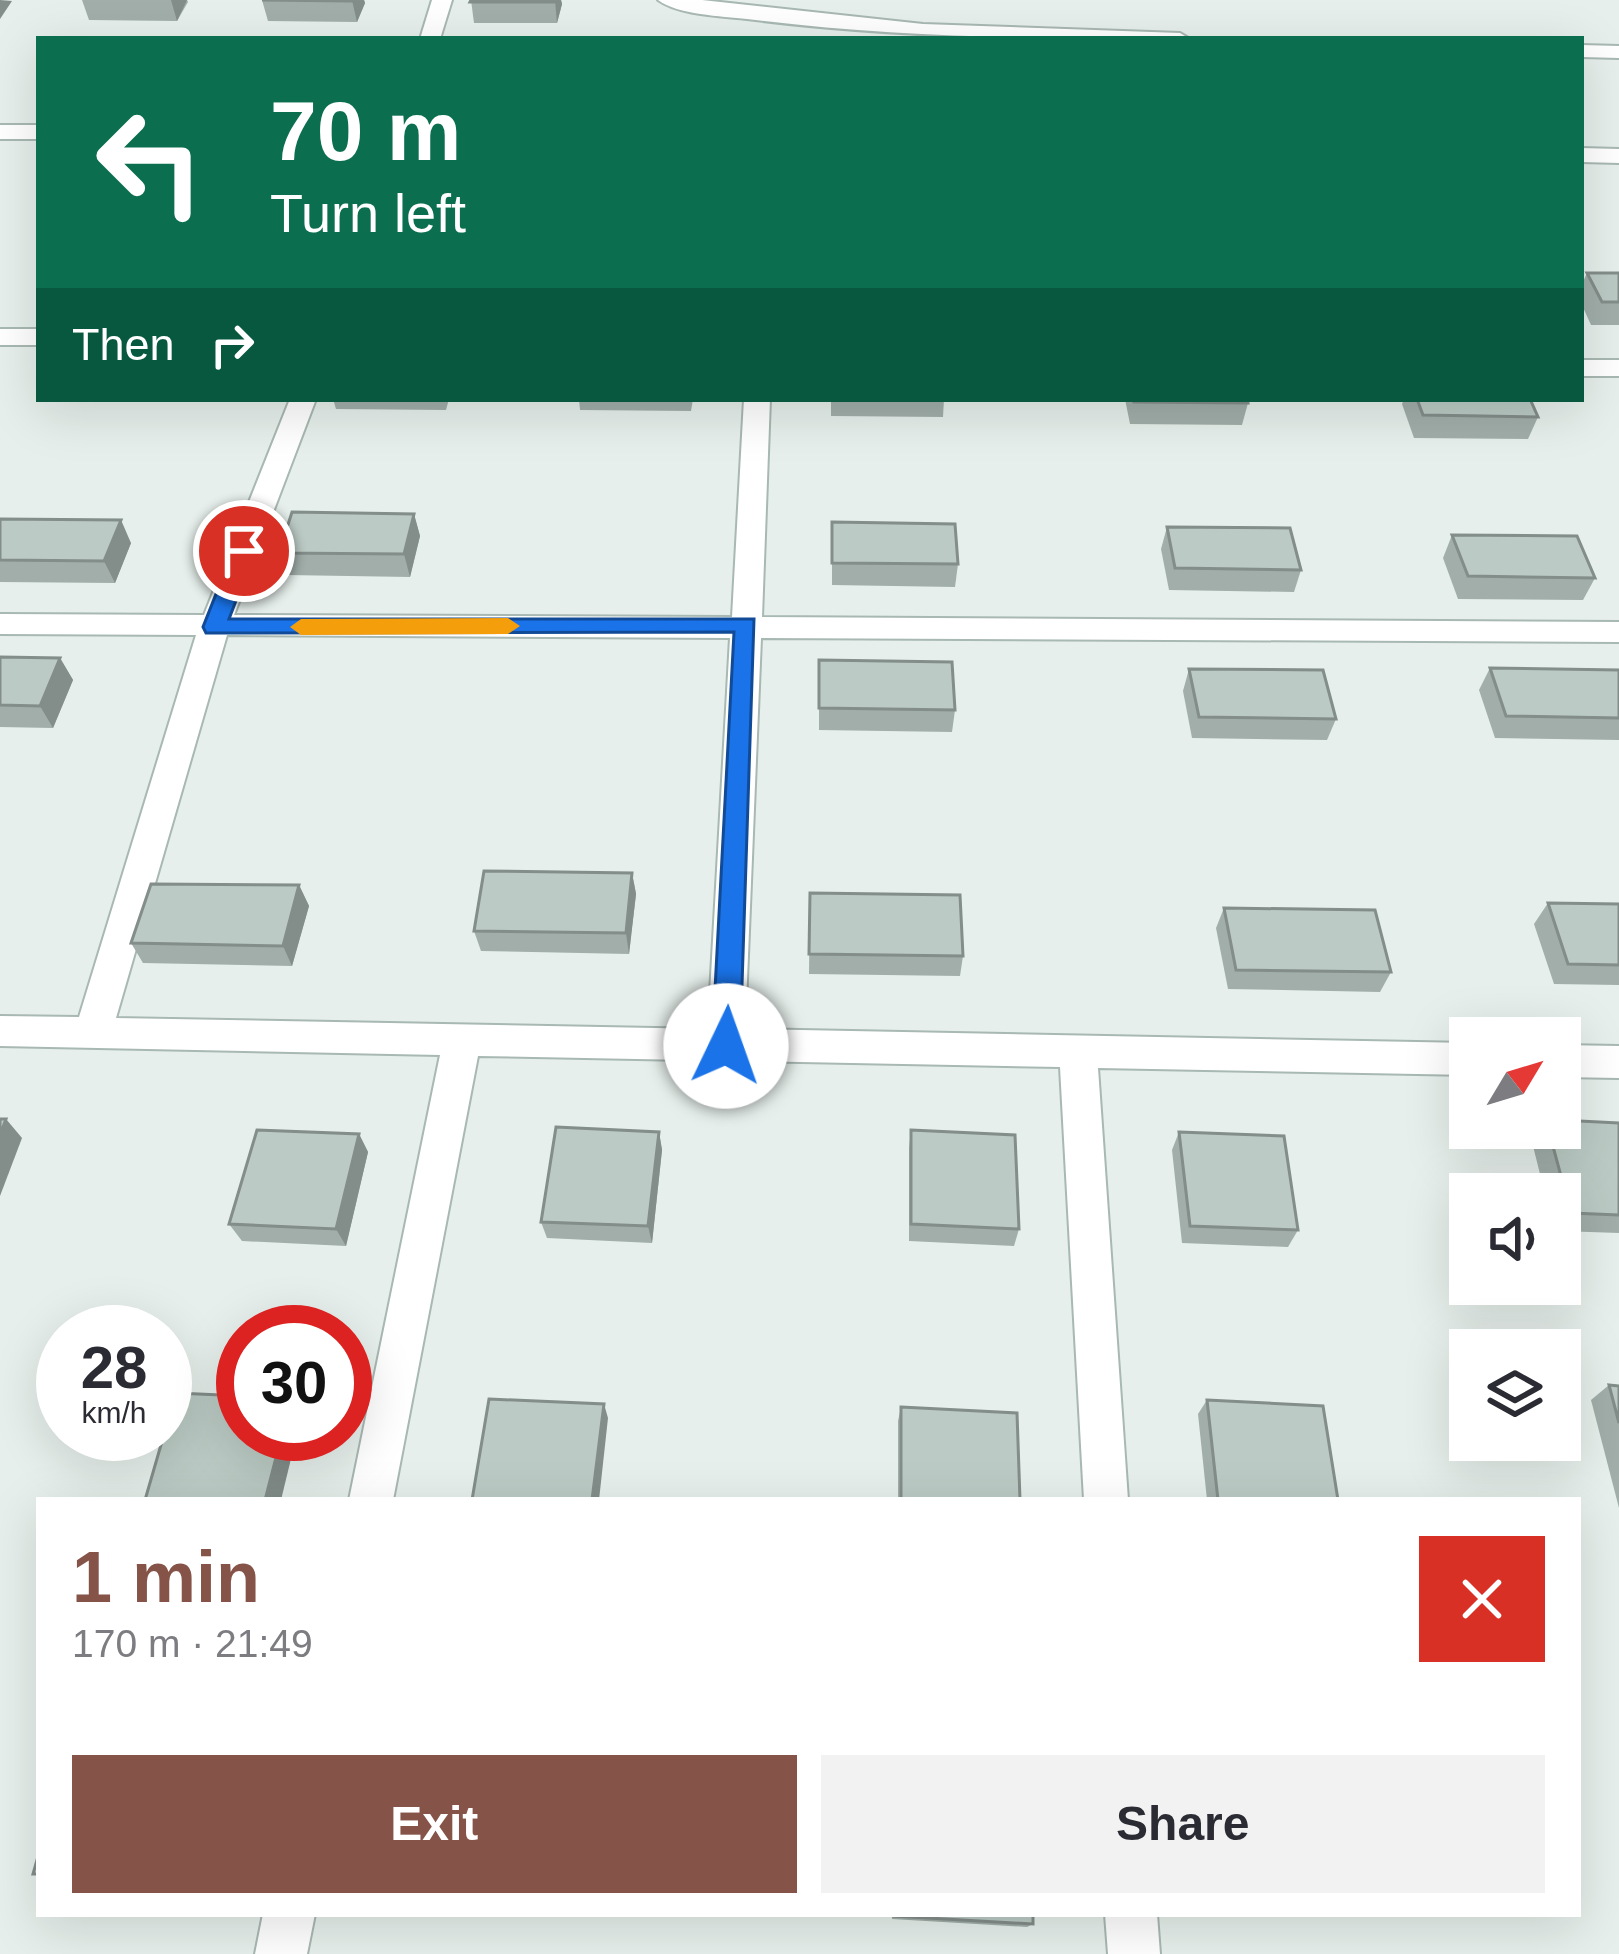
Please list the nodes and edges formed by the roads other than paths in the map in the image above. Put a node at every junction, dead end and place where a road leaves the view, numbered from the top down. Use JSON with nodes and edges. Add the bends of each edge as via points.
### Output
{"nodes":[{"id":1,"x":442,"y":0,"type":"edge"},
{"id":2,"x":668,"y":0,"type":"edge"},
{"id":3,"x":431,"y":36,"type":"edge"},
{"id":4,"x":985,"y":36,"type":"edge"},
{"id":5,"x":1584,"y":51,"type":"edge"},
{"id":6,"x":1619,"y":52,"type":"edge"},
{"id":7,"x":0,"y":132,"type":"edge"},
{"id":8,"x":36,"y":132,"type":"edge"},
{"id":9,"x":1584,"y":155,"type":"edge"},
{"id":10,"x":1619,"y":156,"type":"edge"},
{"id":11,"x":0,"y":337,"type":"edge"},
{"id":12,"x":36,"y":337,"type":"edge"},
{"id":13,"x":1584,"y":368,"type":"edge"},
{"id":14,"x":1619,"y":368,"type":"edge"},
{"id":15,"x":302,"y":402,"type":"edge"},
{"id":16,"x":757,"y":402,"type":"edge"},
{"id":17,"x":0,"y":624,"type":"edge"},
{"id":18,"x":746,"y":625,"type":"junction"},
{"id":19,"x":214,"y":627,"type":"junction"},
{"id":20,"x":1619,"y":632,"type":"edge"},
{"id":21,"x":0,"y":1031,"type":"edge"},
{"id":22,"x":92,"y":1033,"type":"junction"},
{"id":23,"x":462,"y":1040,"type":"junction"},
{"id":24,"x":726,"y":1046,"type":"junction"},
{"id":25,"x":1078,"y":1052,"type":"junction"},
{"id":26,"x":1449,"y":1059,"type":"edge"},
{"id":27,"x":1581,"y":1061,"type":"edge"},
{"id":28,"x":1619,"y":1062,"type":"edge"},
{"id":29,"x":372,"y":1497,"type":"edge"},
{"id":30,"x":1106,"y":1497,"type":"edge"},
{"id":31,"x":288,"y":1917,"type":"edge"},
{"id":32,"x":1131,"y":1917,"type":"edge"},
{"id":33,"x":281,"y":1954,"type":"edge"},
{"id":34,"x":1134,"y":1954,"type":"edge"}],
"edges":[{"from":1,"to":3,"type":"street"},
{"from":2,"to":4,"type":"street"},
{"from":5,"to":6,"type":"street"},
{"from":7,"to":8,"type":"street"},
{"from":9,"to":10,"type":"street"},
{"from":11,"to":12,"type":"street"},
{"from":13,"to":14,"type":"street"},
{"from":15,"to":19,"type":"street"},
{"from":16,"to":18,"type":"street"},
{"from":17,"to":19,"type":"street"},
{"from":18,"to":19,"type":"street"},
{"from":18,"to":20,"type":"street"},
{"from":18,"to":24,"type":"street"},
{"from":19,"to":22,"type":"street"},
{"from":21,"to":22,"type":"street"},
{"from":22,"to":23,"type":"street"},
{"from":23,"to":24,"type":"street"},
{"from":23,"to":29,"type":"street"},
{"from":24,"to":25,"type":"street"},
{"from":25,"to":26,"type":"street"},
{"from":25,"to":30,"type":"street"},
{"from":27,"to":28,"type":"street"},
{"from":31,"to":33,"type":"street"},
{"from":32,"to":34,"type":"street"}]}
